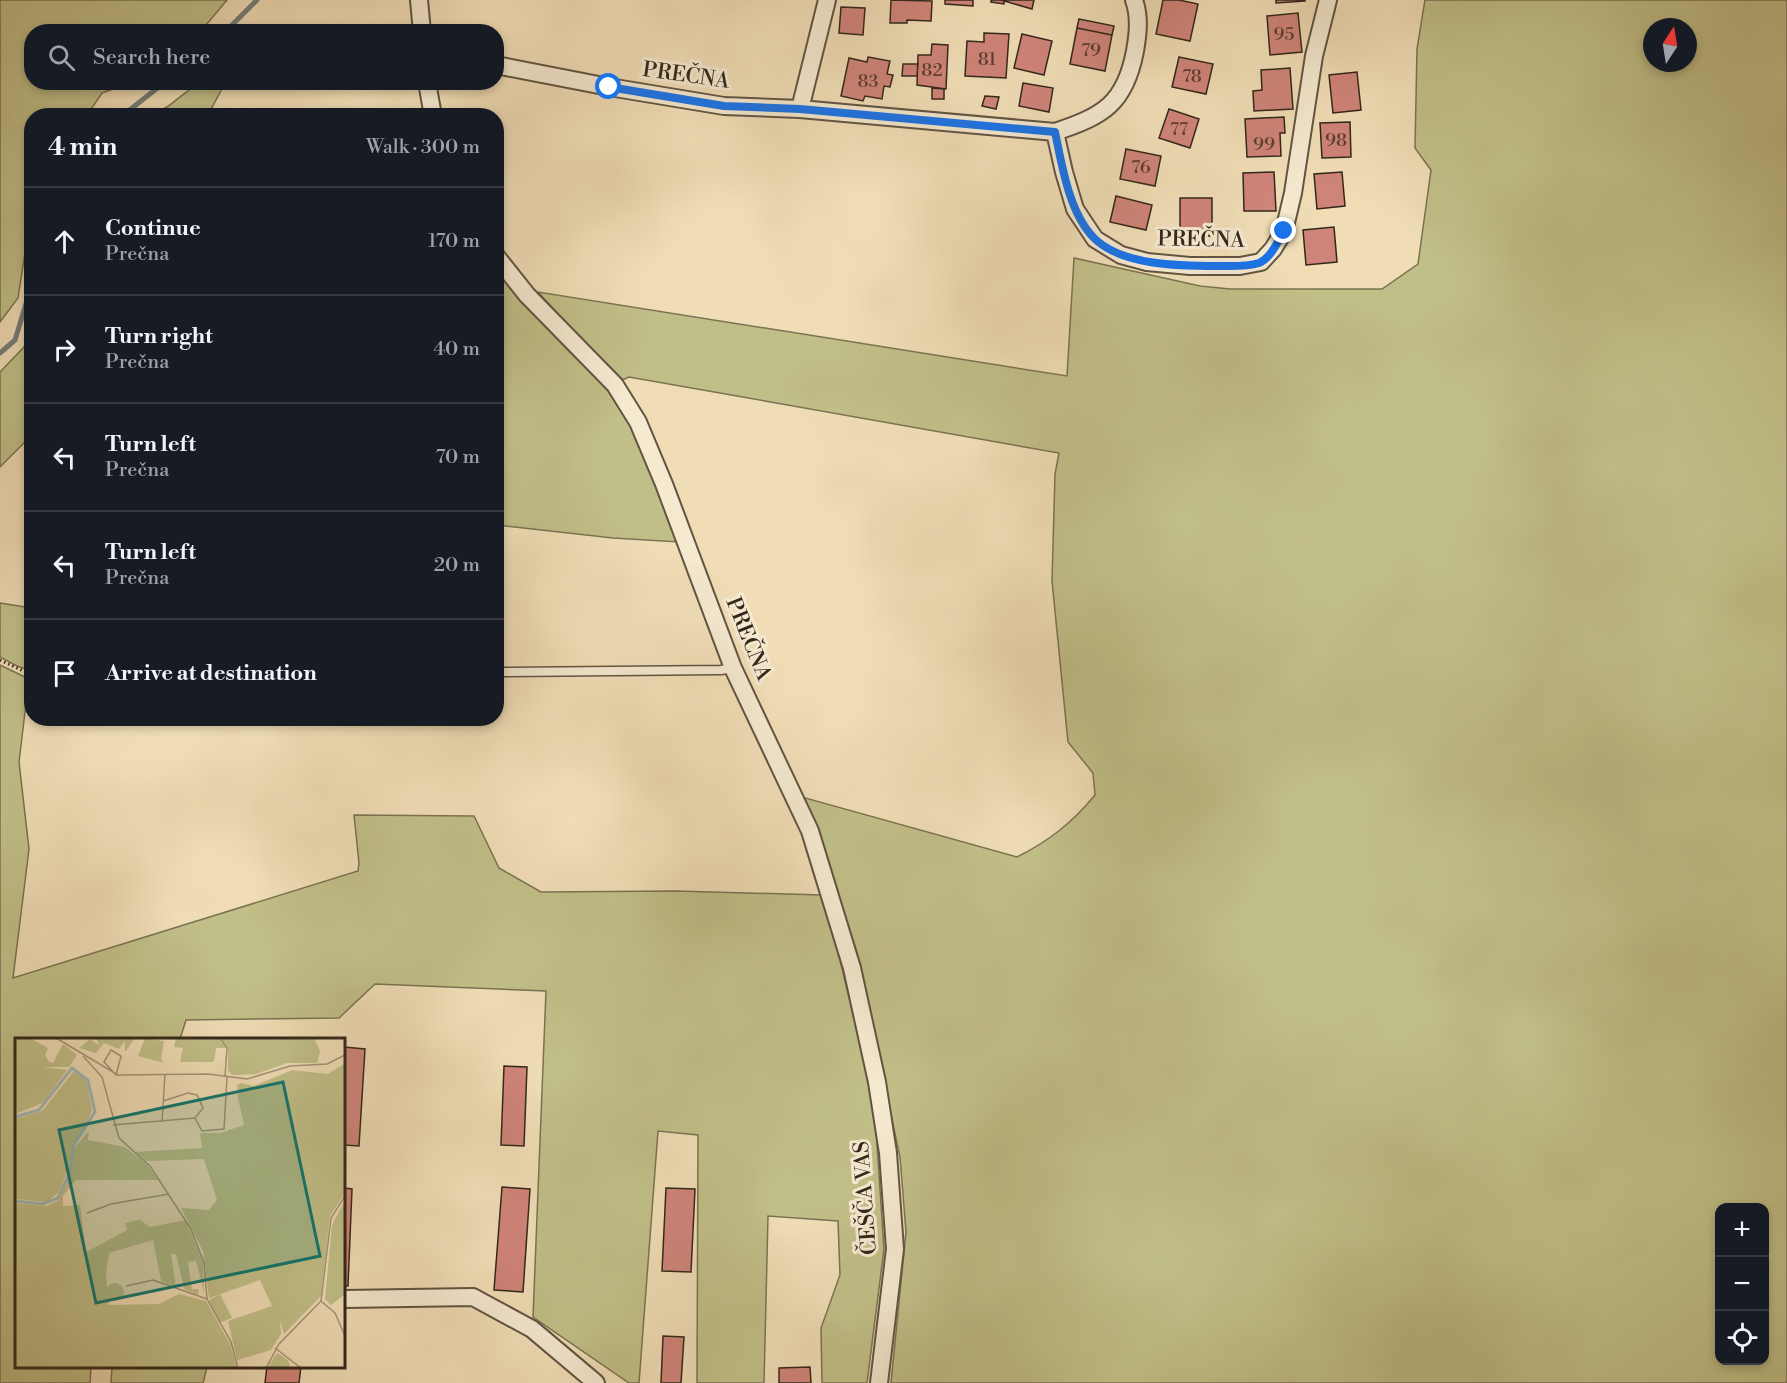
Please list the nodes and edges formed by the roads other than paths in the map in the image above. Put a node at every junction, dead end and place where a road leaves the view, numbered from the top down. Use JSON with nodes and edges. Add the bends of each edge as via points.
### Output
{"nodes":[{"id":1,"x":419,"y":0,"type":"edge"},
{"id":2,"x":827,"y":0,"type":"edge"},
{"id":3,"x":1134,"y":0,"type":"edge"},
{"id":4,"x":1329,"y":0,"type":"edge"},
{"id":5,"x":421,"y":24,"type":"edge"},
{"id":6,"x":504,"y":67,"type":"edge"},
{"id":7,"x":428,"y":90,"type":"edge"},
{"id":8,"x":432,"y":108,"type":"edge"},
{"id":9,"x":800,"y":109,"type":"junction"},
{"id":10,"x":1055,"y":132,"type":"junction"},
{"id":11,"x":504,"y":266,"type":"edge"},
{"id":12,"x":733,"y":668,"type":"junction"},
{"id":13,"x":504,"y":672,"type":"edge"},
{"id":14,"x":877,"y":1082,"type":"joint"},
{"id":15,"x":345,"y":1299,"type":"edge"},
{"id":16,"x":597,"y":1383,"type":"edge"},
{"id":17,"x":879,"y":1383,"type":"edge"}],
"edges":[{"from":1,"to":5,"type":"street"},
{"from":2,"to":9,"type":"street"},
{"from":3,"to":10,"type":"street","name":"PREČNA","via":[[1138,32],[1131,70],[1122,91],[1088,121]]},
{"from":4,"to":10,"type":"street","name":"PREČNA","via":[[1314,56],[1284,231],[1261,262],[1190,266],[1147,262],[1121,255],[1095,239],[1075,209]]},
{"from":6,"to":9,"type":"street","name":"PREČNA","via":[[724,106]]},
{"from":7,"to":8,"type":"street"},
{"from":9,"to":10,"type":"street","name":"PREČNA"},
{"from":11,"to":12,"type":"street","name":"PREČNA","via":[[615,385],[638,422]]},
{"from":12,"to":13,"type":"lane"},
{"from":12,"to":14,"type":"street","name":"PREČNA","via":[[810,831],[852,968]]},
{"from":14,"to":17,"type":"street","name":"ČEŠČA VAS","via":[[888,1153],[894,1249]]},
{"from":15,"to":16,"type":"street","via":[[473,1297],[532,1329]]}]}
